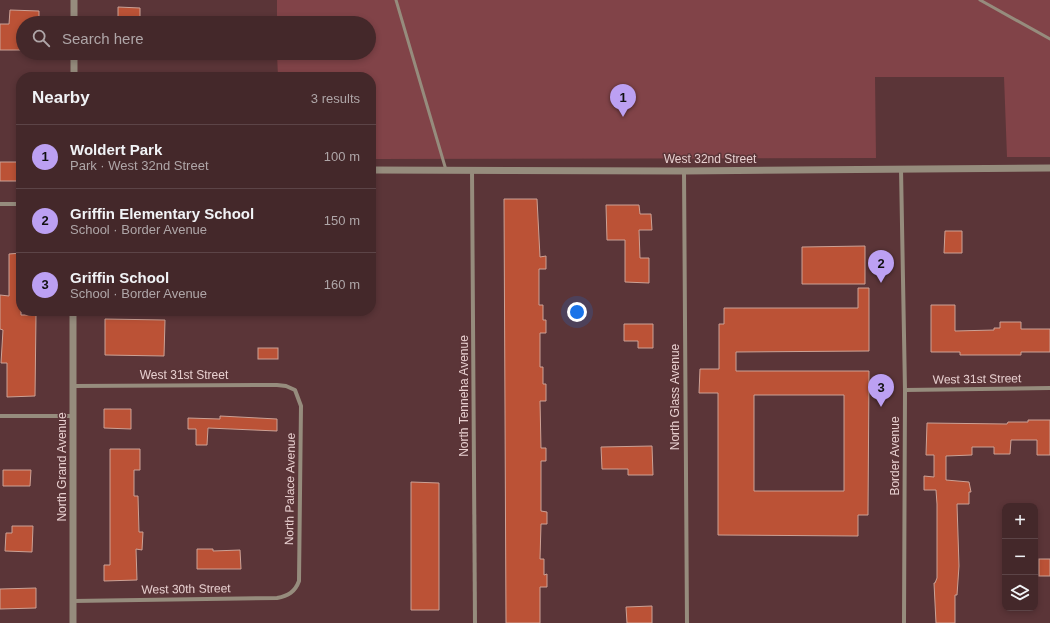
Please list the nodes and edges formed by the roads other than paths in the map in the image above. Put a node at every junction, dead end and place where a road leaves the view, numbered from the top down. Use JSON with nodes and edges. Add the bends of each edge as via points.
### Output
{"nodes":[{"id":1,"x":74,"y":0,"type":"edge"},
{"id":2,"x":396,"y":0,"type":"edge"},
{"id":3,"x":980,"y":0,"type":"edge"},
{"id":4,"x":74,"y":16,"type":"edge"},
{"id":5,"x":1050,"y":39,"type":"edge"},
{"id":6,"x":74,"y":60,"type":"edge"},
{"id":7,"x":74,"y":72,"type":"edge"},
{"id":8,"x":1050,"y":168,"type":"edge"},
{"id":9,"x":901,"y":169,"type":"junction"},
{"id":10,"x":376,"y":170,"type":"edge"},
{"id":11,"x":446,"y":170,"type":"junction"},
{"id":12,"x":472,"y":170,"type":"junction"},
{"id":13,"x":684,"y":171,"type":"junction"},
{"id":14,"x":0,"y":204,"type":"edge"},
{"id":15,"x":16,"y":204,"type":"edge"},
{"id":16,"x":73,"y":316,"type":"edge"},
{"id":17,"x":73,"y":386,"type":"junction"},
{"id":18,"x":1050,"y":388,"type":"edge"},
{"id":19,"x":295,"y":390,"type":"joint"},
{"id":20,"x":905,"y":390,"type":"junction"},
{"id":21,"x":0,"y":416,"type":"edge"},
{"id":22,"x":72,"y":416,"type":"junction"},
{"id":23,"x":296,"y":589,"type":"joint"},
{"id":24,"x":73,"y":601,"type":"junction"},
{"id":25,"x":73,"y":623,"type":"edge"},
{"id":26,"x":475,"y":623,"type":"edge"},
{"id":27,"x":687,"y":623,"type":"edge"},
{"id":28,"x":904,"y":623,"type":"edge"}],
"edges":[{"from":1,"to":4,"type":"street"},
{"from":2,"to":11,"type":"lane"},
{"from":3,"to":5,"type":"lane"},
{"from":6,"to":7,"type":"street"},
{"from":8,"to":9,"type":"street","name":"West 32nd Street"},
{"from":9,"to":13,"type":"street","name":"West 32nd Street"},
{"from":9,"to":20,"type":"street","name":"Border Avenue"},
{"from":10,"to":11,"type":"street","name":"West 32nd Street"},
{"from":11,"to":12,"type":"street","name":"West 32nd Street"},
{"from":12,"to":13,"type":"street","name":"West 32nd Street"},
{"from":12,"to":26,"type":"street","name":"North Tenneha Avenue"},
{"from":13,"to":27,"type":"street","name":"North Glass Avenue"},
{"from":14,"to":15,"type":"street"},
{"from":16,"to":17,"type":"street","name":"North Grand Avenue"},
{"from":17,"to":19,"type":"street","name":"West 31st Street","via":[[277,385]]},
{"from":17,"to":22,"type":"street","name":"North Grand Avenue"},
{"from":18,"to":20,"type":"street","name":"West 31st Street"},
{"from":19,"to":23,"type":"street","name":"North Palace Avenue","via":[[301,406],[299,581]]},
{"from":20,"to":28,"type":"street","name":"Border Avenue"},
{"from":21,"to":22,"type":"street"},
{"from":22,"to":24,"type":"street","name":"North Grand Avenue"},
{"from":23,"to":24,"type":"street","name":"West 30th Street","via":[[287,596],[277,598]]},
{"from":24,"to":25,"type":"street","name":"North Grand Avenue"}]}
